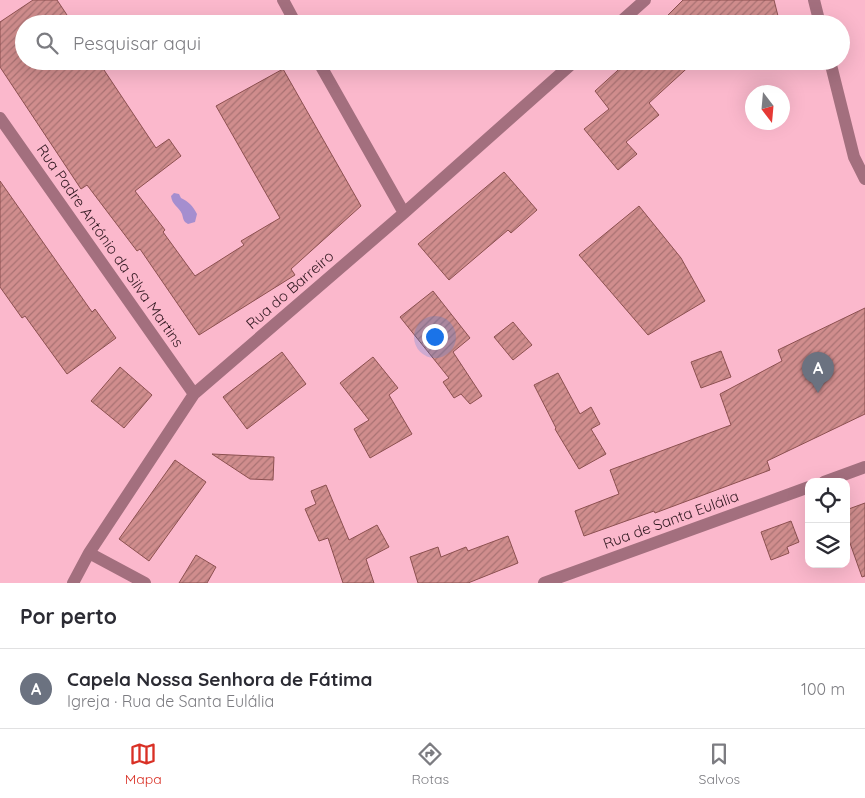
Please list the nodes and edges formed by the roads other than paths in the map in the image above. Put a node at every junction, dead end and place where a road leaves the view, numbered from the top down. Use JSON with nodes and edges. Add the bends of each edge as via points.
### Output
{"nodes":[{"id":1,"x":283,"y":0,"type":"edge"},
{"id":2,"x":644,"y":0,"type":"edge"},
{"id":3,"x":814,"y":0,"type":"edge"},
{"id":4,"x":291,"y":15,"type":"edge"},
{"id":5,"x":628,"y":15,"type":"edge"},
{"id":6,"x":818,"y":15,"type":"edge"},
{"id":7,"x":323,"y":70,"type":"edge"},
{"id":8,"x":565,"y":70,"type":"edge"},
{"id":9,"x":832,"y":70,"type":"edge"},
{"id":10,"x":0,"y":118,"type":"edge"},
{"id":11,"x":865,"y":179,"type":"edge"},
{"id":12,"x":404,"y":213,"type":"junction"},
{"id":13,"x":194,"y":394,"type":"junction"},
{"id":14,"x":865,"y":467,"type":"edge"},
{"id":15,"x":835,"y":478,"type":"edge"},
{"id":16,"x":805,"y":488,"type":"edge"},
{"id":17,"x":89,"y":553,"type":"junction"},
{"id":18,"x":73,"y":583,"type":"edge"},
{"id":19,"x":145,"y":583,"type":"edge"},
{"id":20,"x":544,"y":583,"type":"edge"}],
"edges":[{"from":1,"to":4,"type":"street"},
{"from":2,"to":5,"type":"street"},
{"from":3,"to":6,"type":"street"},
{"from":7,"to":12,"type":"street"},
{"from":8,"to":12,"type":"street","name":"Rua do Barreiro"},
{"from":9,"to":11,"type":"street","via":[[854,157]]},
{"from":10,"to":13,"type":"street","name":"Rua Padre António da Silva Martins"},
{"from":12,"to":13,"type":"street","name":"Rua do Barreiro"},
{"from":13,"to":17,"type":"street","name":"Rua do Barreiro"},
{"from":14,"to":15,"type":"street"},
{"from":16,"to":20,"type":"street","name":"Rua de Santa Eulália"},
{"from":17,"to":18,"type":"street","name":"Rua do Barreiro"},
{"from":17,"to":19,"type":"street"}]}
